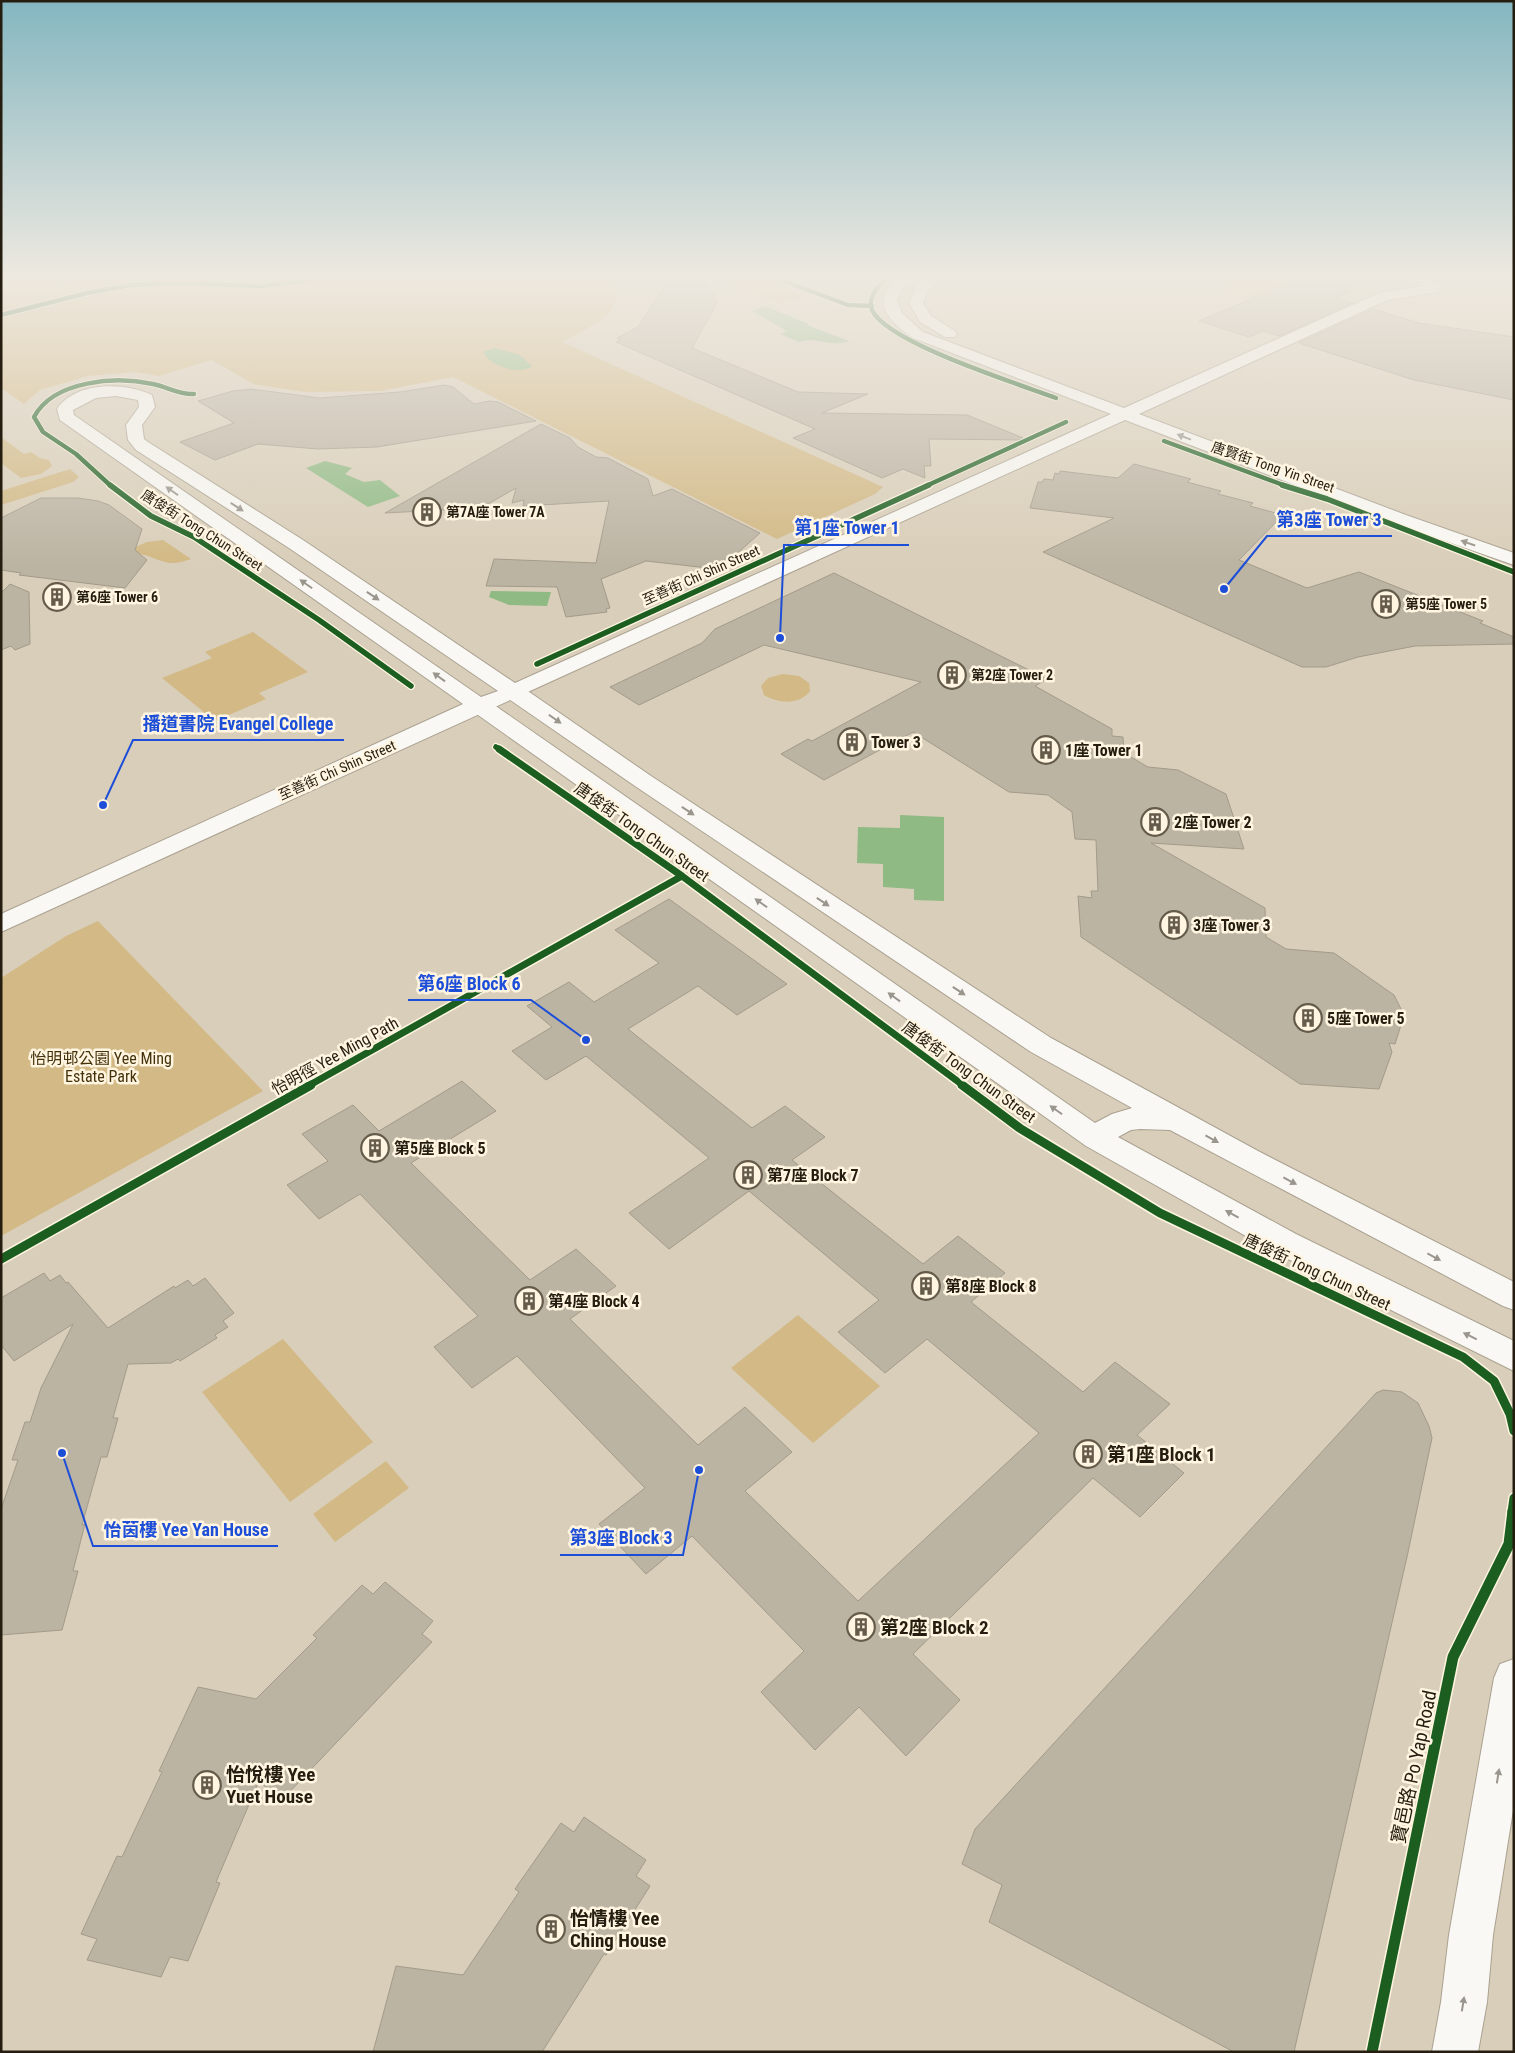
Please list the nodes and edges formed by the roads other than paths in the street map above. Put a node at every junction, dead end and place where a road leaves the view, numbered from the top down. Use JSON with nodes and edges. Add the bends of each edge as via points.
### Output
{"nodes":[{"id":1,"x":1025,"y":373,"type":"edge"},
{"id":2,"x":1043,"y":373,"type":"edge"},
{"id":3,"x":1218,"y":373,"type":"edge"},
{"id":4,"x":1135,"y":411,"type":"junction"},
{"id":5,"x":1514,"y":542,"type":"edge"},
{"id":6,"x":1514,"y":559,"type":"edge"},
{"id":7,"x":514,"y":692,"type":"junction"},
{"id":8,"x":478,"y":705,"type":"junction"},
{"id":9,"x":1,"y":924,"type":"edge"},
{"id":10,"x":1177,"y":1120,"type":"junction"},
{"id":11,"x":1096,"y":1138,"type":"junction"},
{"id":12,"x":1514,"y":1297,"type":"edge"},
{"id":13,"x":1514,"y":1357,"type":"edge"},
{"id":14,"x":1514,"y":1678,"type":"edge"},
{"id":15,"x":1455,"y":2052,"type":"edge"}],
"edges":[{"from":1,"to":4,"type":"street","name":"唐賢街 Tong Yin Street"},
{"from":2,"to":4,"type":"street","name":"唐賢街 Tong Yin Street"},
{"from":3,"to":4,"type":"street","name":"至善街 Chi Shin Street"},
{"from":4,"to":5,"type":"street","name":"唐賢街 Tong Yin Street"},
{"from":6,"to":4,"type":"street","name":"唐賢街 Tong Yin Street","one_way":true,"via":[[1400,519]]},
{"from":4,"to":7,"type":"street","name":"至善街 Chi Shin Street"},
{"from":7,"to":8,"type":"street","name":"至善街 Chi Shin Street"},
{"from":8,"to":7,"type":"street","name":"唐俊街 Tong Chun Street","one_way":true,"via":[[66,417],[65,409],[84,397],[104,392],[126,392],[146,398],[147,406],[134,426],[136,440],[142,446],[296,544]]},
{"from":7,"to":10,"type":"street","name":"唐俊街 Tong Chun Street","one_way":true,"via":[[1041,1045]]},
{"from":8,"to":9,"type":"street","name":"至善街 Chi Shin Street"},
{"from":11,"to":8,"type":"street","name":"唐俊街 Tong Chun Street","one_way":true},
{"from":10,"to":11,"type":"street","via":[[1141,1116],[1110,1125]]},
{"from":10,"to":12,"type":"street","name":"唐俊街 Tong Chun Street","one_way":true},
{"from":13,"to":11,"type":"street","name":"唐俊街 Tong Chun Street","one_way":true,"via":[[1285,1243]]},
{"from":15,"to":14,"type":"street","one_way":true}]}
